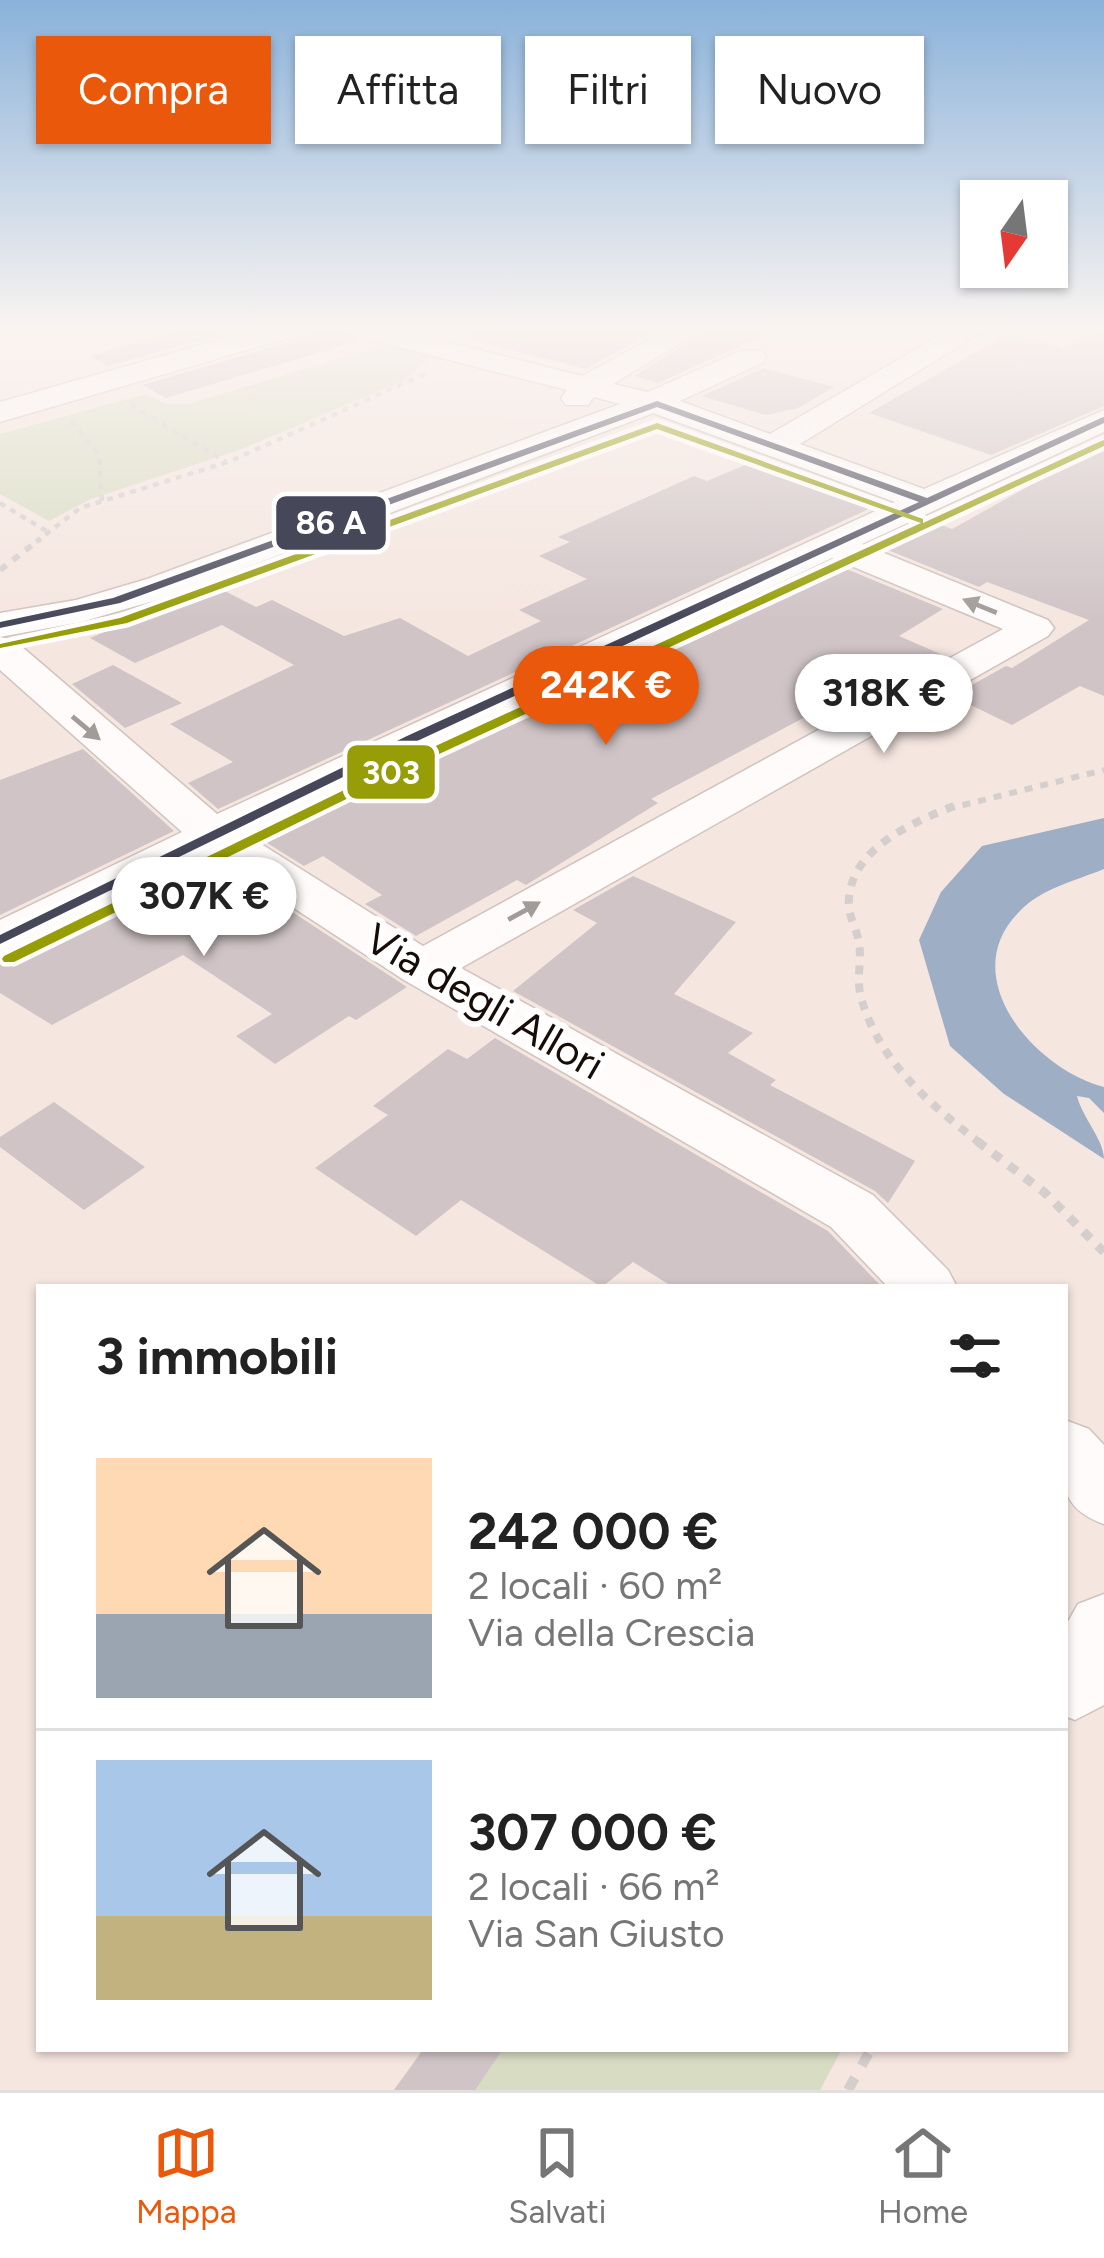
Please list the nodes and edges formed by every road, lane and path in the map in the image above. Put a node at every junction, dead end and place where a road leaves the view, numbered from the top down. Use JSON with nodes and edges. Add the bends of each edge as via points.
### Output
{"nodes":[{"id":1,"x":76,"y":426,"type":"edge"},
{"id":2,"x":166,"y":426,"type":"edge"},
{"id":3,"x":314,"y":426,"type":"edge"},
{"id":4,"x":550,"y":426,"type":"edge"},
{"id":5,"x":598,"y":426,"type":"edge"},
{"id":6,"x":716,"y":426,"type":"edge"},
{"id":7,"x":806,"y":426,"type":"edge"},
{"id":8,"x":1092,"y":426,"type":"edge"},
{"id":9,"x":773,"y":446,"type":"junction"},
{"id":10,"x":526,"y":452,"type":"junction"},
{"id":11,"x":228,"y":462,"type":"junction"},
{"id":12,"x":102,"y":501,"type":"junction"},
{"id":13,"x":926,"y":501,"type":"junction"},
{"id":14,"x":0,"y":503,"type":"edge"},
{"id":15,"x":48,"y":532,"type":"junction"},
{"id":16,"x":828,"y":543,"type":"junction"},
{"id":17,"x":0,"y":570,"type":"edge"},
{"id":18,"x":0,"y":626,"type":"edge"},
{"id":19,"x":0,"y":649,"type":"edge"},
{"id":20,"x":1104,"y":770,"type":"edge"},
{"id":21,"x":211,"y":833,"type":"junction"},
{"id":22,"x":0,"y":940,"type":"edge"},
{"id":23,"x":422,"y":968,"type":"junction"},
{"id":24,"x":1104,"y":1252,"type":"edge"},
{"id":25,"x":923,"y":1284,"type":"edge"},
{"id":26,"x":1068,"y":1452,"type":"edge"},
{"id":27,"x":1104,"y":1494,"type":"edge"},
{"id":28,"x":869,"y":2052,"type":"edge"},
{"id":29,"x":848,"y":2090,"type":"edge"}],
"edges":[{"from":1,"to":12,"type":"path","via":[[102,458]]},
{"from":2,"to":11,"type":"path"},
{"from":3,"to":11,"type":"path"},
{"from":4,"to":10,"type":"street"},
{"from":5,"to":10,"type":"street"},
{"from":6,"to":9,"type":"street"},
{"from":7,"to":9,"type":"street"},
{"from":8,"to":13,"type":"street"},
{"from":9,"to":13,"type":"street"},
{"from":10,"to":18,"type":"street","via":[[116,602]]},
{"from":11,"to":12,"type":"path"},
{"from":12,"to":15,"type":"path"},
{"from":13,"to":16,"type":"street"},
{"from":14,"to":15,"type":"path"},
{"from":15,"to":17,"type":"path"},
{"from":16,"to":21,"type":"street"},
{"from":23,"to":16,"type":"street","one_way":true,"via":[[1034,628]]},
{"from":19,"to":21,"type":"street","name":"Via degli Allori","one_way":true},
{"from":20,"to":24,"type":"path","via":[[950,805],[902,830],[860,867],[848,920],[859,942],[861,999],[905,1074],[996,1159],[1062,1203]]},
{"from":21,"to":22,"type":"street"},
{"from":21,"to":23,"type":"street","name":"Via degli Allori"},
{"from":23,"to":25,"type":"street","name":"Via degli Allori","via":[[852,1211]]},
{"from":26,"to":27,"type":"street"},
{"from":28,"to":29,"type":"path"}]}
